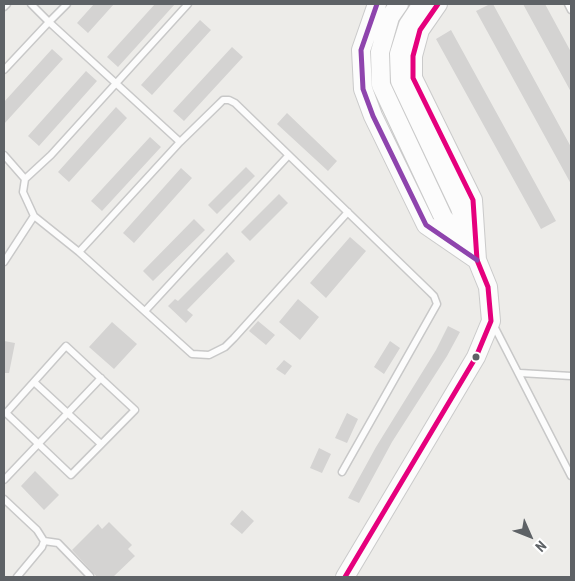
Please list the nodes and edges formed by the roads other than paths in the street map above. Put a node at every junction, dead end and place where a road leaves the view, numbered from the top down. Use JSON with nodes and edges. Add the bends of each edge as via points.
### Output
{"nodes":[{"id":1,"x":7,"y":4,"type":"edge"},
{"id":2,"x":31,"y":4,"type":"edge"},
{"id":3,"x":67,"y":4,"type":"edge"},
{"id":4,"x":188,"y":4,"type":"edge"},
{"id":5,"x":376,"y":4,"type":"edge"},
{"id":6,"x":399,"y":4,"type":"edge"},
{"id":7,"x":422,"y":4,"type":"edge"},
{"id":8,"x":438,"y":4,"type":"edge"},
{"id":9,"x":568,"y":4,"type":"edge"},
{"id":10,"x":4,"y":7,"type":"edge"},
{"id":11,"x":571,"y":10,"type":"edge"},
{"id":12,"x":49,"y":22,"type":"junction"},
{"id":13,"x":4,"y":70,"type":"edge"},
{"id":14,"x":116,"y":83,"type":"junction"},
{"id":15,"x":180,"y":142,"type":"junction"},
{"id":16,"x":4,"y":155,"type":"edge"},
{"id":17,"x":288,"y":156,"type":"junction"},
{"id":18,"x":25,"y":179,"type":"junction"},
{"id":19,"x":348,"y":212,"type":"junction"},
{"id":20,"x":34,"y":216,"type":"junction"},
{"id":21,"x":79,"y":252,"type":"junction"},
{"id":22,"x":477,"y":260,"type":"junction"},
{"id":23,"x":4,"y":262,"type":"edge"},
{"id":24,"x":145,"y":311,"type":"junction"},
{"id":25,"x":491,"y":321,"type":"junction"},
{"id":26,"x":520,"y":373,"type":"junction"},
{"id":27,"x":571,"y":376,"type":"edge"},
{"id":28,"x":101,"y":378,"type":"junction"},
{"id":29,"x":34,"y":382,"type":"junction"},
{"id":30,"x":68,"y":413,"type":"junction"},
{"id":31,"x":38,"y":444,"type":"junction"},
{"id":32,"x":101,"y":444,"type":"junction"},
{"id":33,"x":342,"y":472,"type":"dead end"},
{"id":34,"x":571,"y":476,"type":"edge"},
{"id":35,"x":4,"y":480,"type":"edge"},
{"id":36,"x":4,"y":499,"type":"edge"},
{"id":37,"x":44,"y":541,"type":"junction"},
{"id":38,"x":90,"y":576,"type":"dead end"},
{"id":39,"x":17,"y":577,"type":"edge"},
{"id":40,"x":345,"y":577,"type":"edge"}],
"edges":[{"from":1,"to":10,"type":"lane"},
{"from":2,"to":12,"type":"lane"},
{"from":3,"to":12,"type":"lane"},
{"from":4,"to":14,"type":"lane"},
{"from":5,"to":22,"type":"main road","via":[[361,50],[362,89],[426,225]]},
{"from":6,"to":22,"type":"main road","via":[[390,17],[380,52],[381,85],[443,217]]},
{"from":7,"to":22,"type":"main road","via":[[408,25],[399,54],[400,81],[460,208]]},
{"from":8,"to":22,"type":"main road","via":[[420,30],[413,56],[413,78],[473,200]]},
{"from":9,"to":11,"type":"lane"},
{"from":12,"to":13,"type":"lane"},
{"from":12,"to":14,"type":"lane"},
{"from":14,"to":15,"type":"lane"},
{"from":14,"to":18,"type":"lane"},
{"from":15,"to":17,"type":"lane","via":[[224,100],[229,100]]},
{"from":15,"to":21,"type":"lane"},
{"from":16,"to":18,"type":"lane"},
{"from":17,"to":19,"type":"lane"},
{"from":17,"to":24,"type":"lane"},
{"from":18,"to":20,"type":"lane","via":[[22,192]]},
{"from":19,"to":24,"type":"lane","via":[[234,338],[210,355],[192,354]]},
{"from":19,"to":33,"type":"lane","via":[[434,296],[437,304]]},
{"from":20,"to":21,"type":"lane"},
{"from":20,"to":23,"type":"lane"},
{"from":21,"to":24,"type":"lane"},
{"from":22,"to":25,"type":"main road","via":[[488,287]]},
{"from":25,"to":26,"type":"lane"},
{"from":25,"to":40,"type":"main road","via":[[476,357]]},
{"from":26,"to":27,"type":"lane"},
{"from":26,"to":34,"type":"lane"},
{"from":28,"to":29,"type":"lane","via":[[66,346]]},
{"from":28,"to":30,"type":"lane"},
{"from":28,"to":32,"type":"lane","via":[[135,410]]},
{"from":29,"to":30,"type":"lane"},
{"from":29,"to":31,"type":"lane","via":[[6,412]]},
{"from":30,"to":31,"type":"lane"},
{"from":30,"to":32,"type":"lane"},
{"from":31,"to":32,"type":"lane","via":[[71,474]]},
{"from":31,"to":35,"type":"lane"},
{"from":36,"to":37,"type":"lane","via":[[37,530]]},
{"from":37,"to":38,"type":"lane","via":[[58,543]]},
{"from":37,"to":39,"type":"lane","via":[[42,548]]}]}
